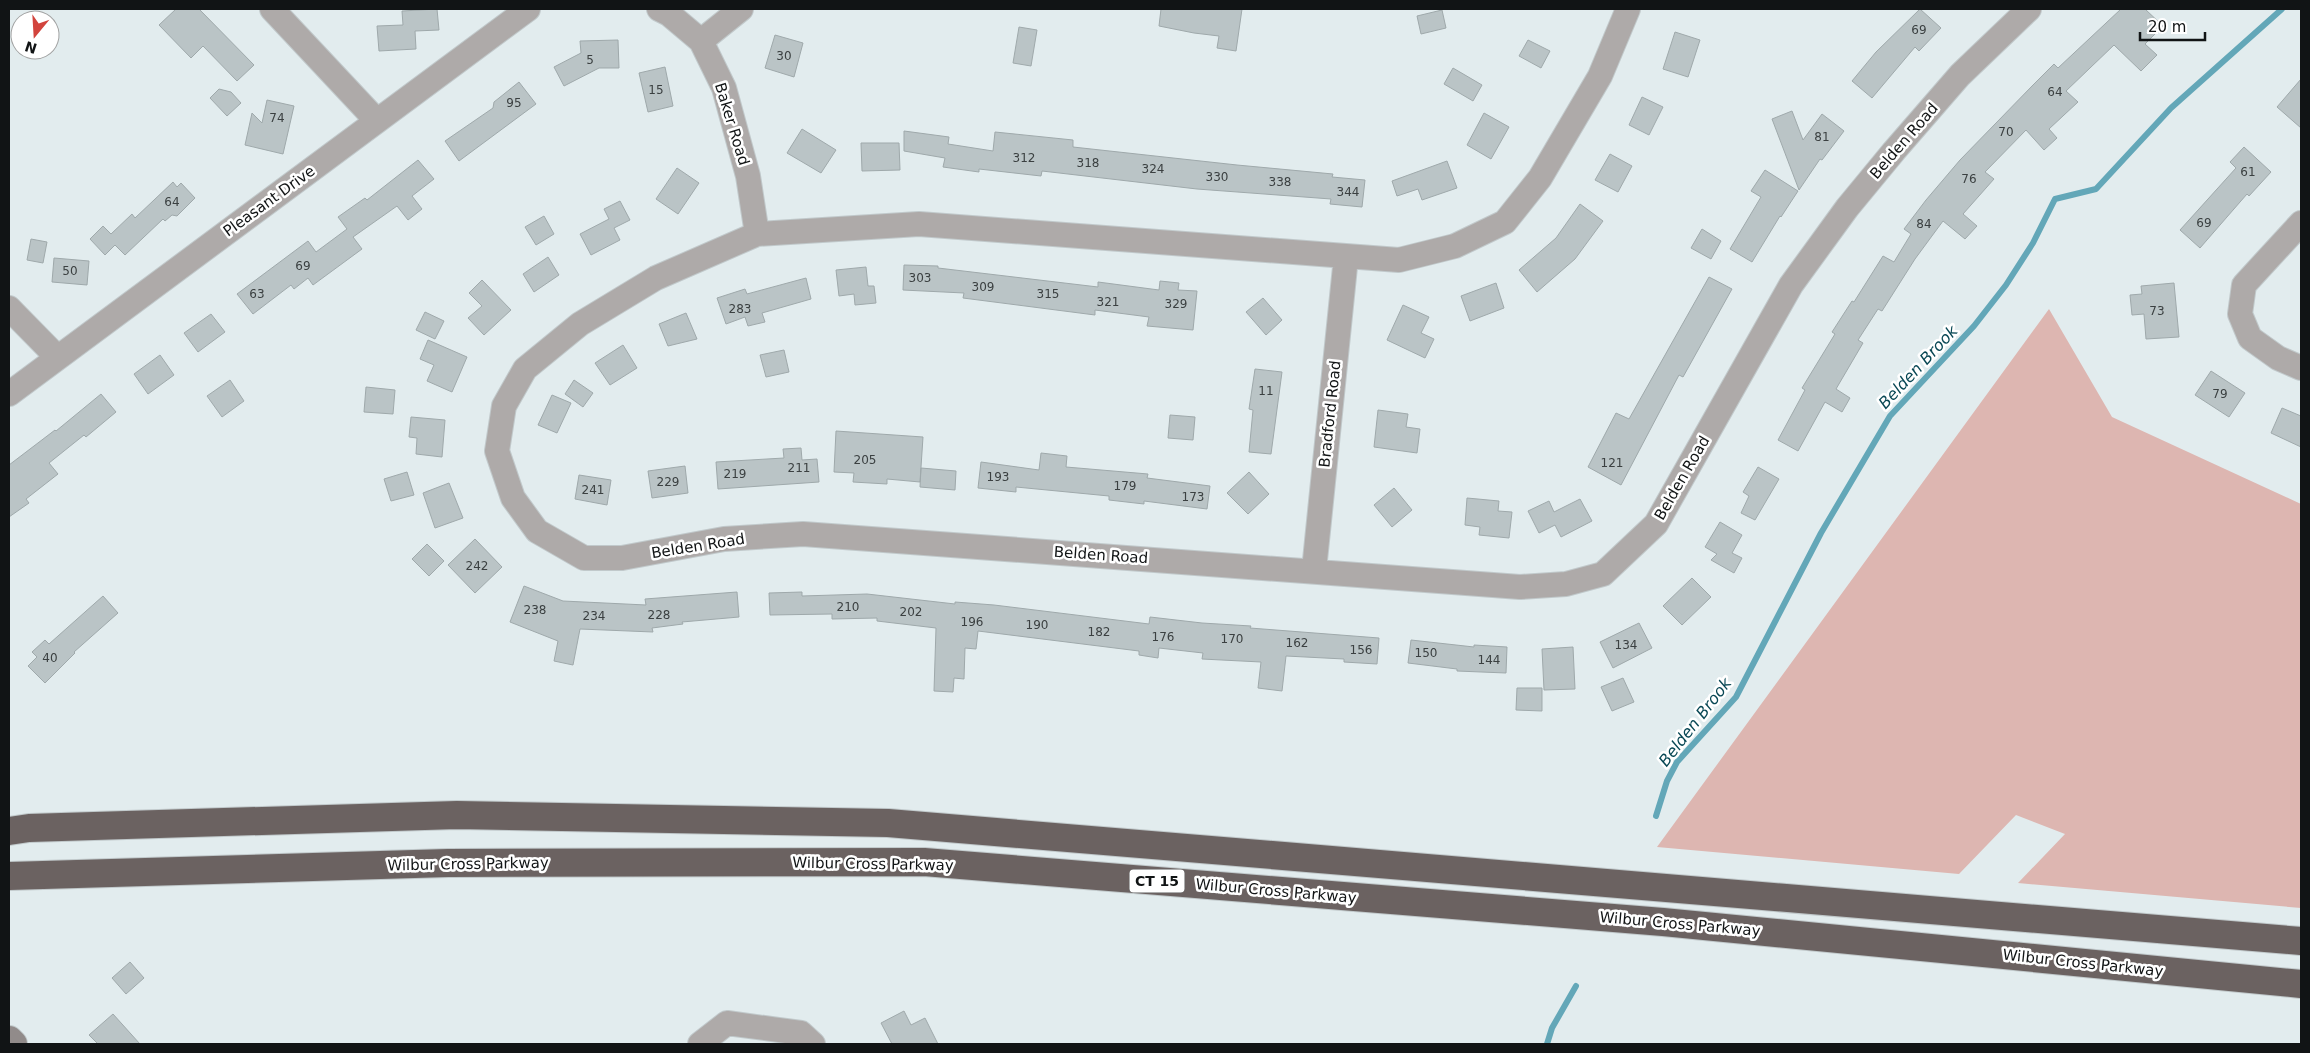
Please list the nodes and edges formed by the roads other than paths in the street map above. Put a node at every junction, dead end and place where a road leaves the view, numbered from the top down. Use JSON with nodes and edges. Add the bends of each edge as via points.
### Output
{"nodes":[{"id":1,"x":272,"y":9,"type":"edge"},
{"id":2,"x":528,"y":9,"type":"edge"},
{"id":3,"x":659,"y":9,"type":"edge"},
{"id":4,"x":742,"y":9,"type":"edge"},
{"id":5,"x":1628,"y":9,"type":"edge"},
{"id":6,"x":2029,"y":9,"type":"edge"},
{"id":7,"x":701,"y":41,"type":"junction"},
{"id":8,"x":377,"y":121,"type":"junction"},
{"id":9,"x":2301,"y":223,"type":"edge"},
{"id":10,"x":757,"y":234,"type":"junction"},
{"id":11,"x":1346,"y":257,"type":"junction"},
{"id":12,"x":9,"y":308,"type":"edge"},
{"id":13,"x":57,"y":357,"type":"junction"},
{"id":14,"x":2301,"y":368,"type":"edge"},
{"id":15,"x":9,"y":394,"type":"edge"},
{"id":16,"x":1314,"y":570,"type":"junction"},
{"id":17,"x":9,"y":831,"type":"edge"},
{"id":18,"x":9,"y":876,"type":"edge"},
{"id":19,"x":2301,"y":941,"type":"edge"},
{"id":20,"x":2301,"y":984,"type":"edge"},
{"id":21,"x":9,"y":1040,"type":"edge"},
{"id":22,"x":13,"y":1044,"type":"edge"},
{"id":23,"x":700,"y":1044,"type":"edge"},
{"id":24,"x":813,"y":1044,"type":"edge"}],
"edges":[{"from":1,"to":8,"type":"street"},
{"from":2,"to":8,"type":"street","name":"Pleasant Drive"},
{"from":3,"to":7,"type":"street","name":"Baker Road"},
{"from":4,"to":7,"type":"street"},
{"from":5,"to":11,"type":"street","name":"Belden Road","via":[[1600,76],[1540,178],[1505,222],[1455,246],[1398,260]]},
{"from":6,"to":16,"type":"street","name":"Belden Road","via":[[1960,75],[1847,208],[1791,285],[1656,524],[1603,574],[1566,584],[1520,587]]},
{"from":7,"to":10,"type":"street","name":"Baker Road","via":[[724,88],[748,176]]},
{"from":8,"to":13,"type":"street","name":"Pleasant Drive"},
{"from":9,"to":14,"type":"street","via":[[2244,285],[2240,314],[2250,338],[2278,358]]},
{"from":10,"to":11,"type":"street","name":"Belden Road","via":[[919,224]]},
{"from":10,"to":16,"type":"street","name":"Belden Road","via":[[656,278],[580,324],[525,369],[504,406],[497,451],[513,498],[537,531],[584,558],[622,558],[724,539],[803,534]]},
{"from":11,"to":16,"type":"street","name":"Bradford Road"},
{"from":12,"to":13,"type":"street"},
{"from":13,"to":15,"type":"street","name":"Pleasant Drive"},
{"from":17,"to":19,"type":"highway","number":"CT 15","via":[[457,815],[888,823]]},
{"from":18,"to":20,"type":"highway","name":"Wilbur Cross Parkway","number":"CT 15","via":[[448,863],[924,862],[1653,921]]},
{"from":21,"to":22,"type":"main road"},
{"from":23,"to":24,"type":"street","via":[[727,1023],[800,1033]]}]}
